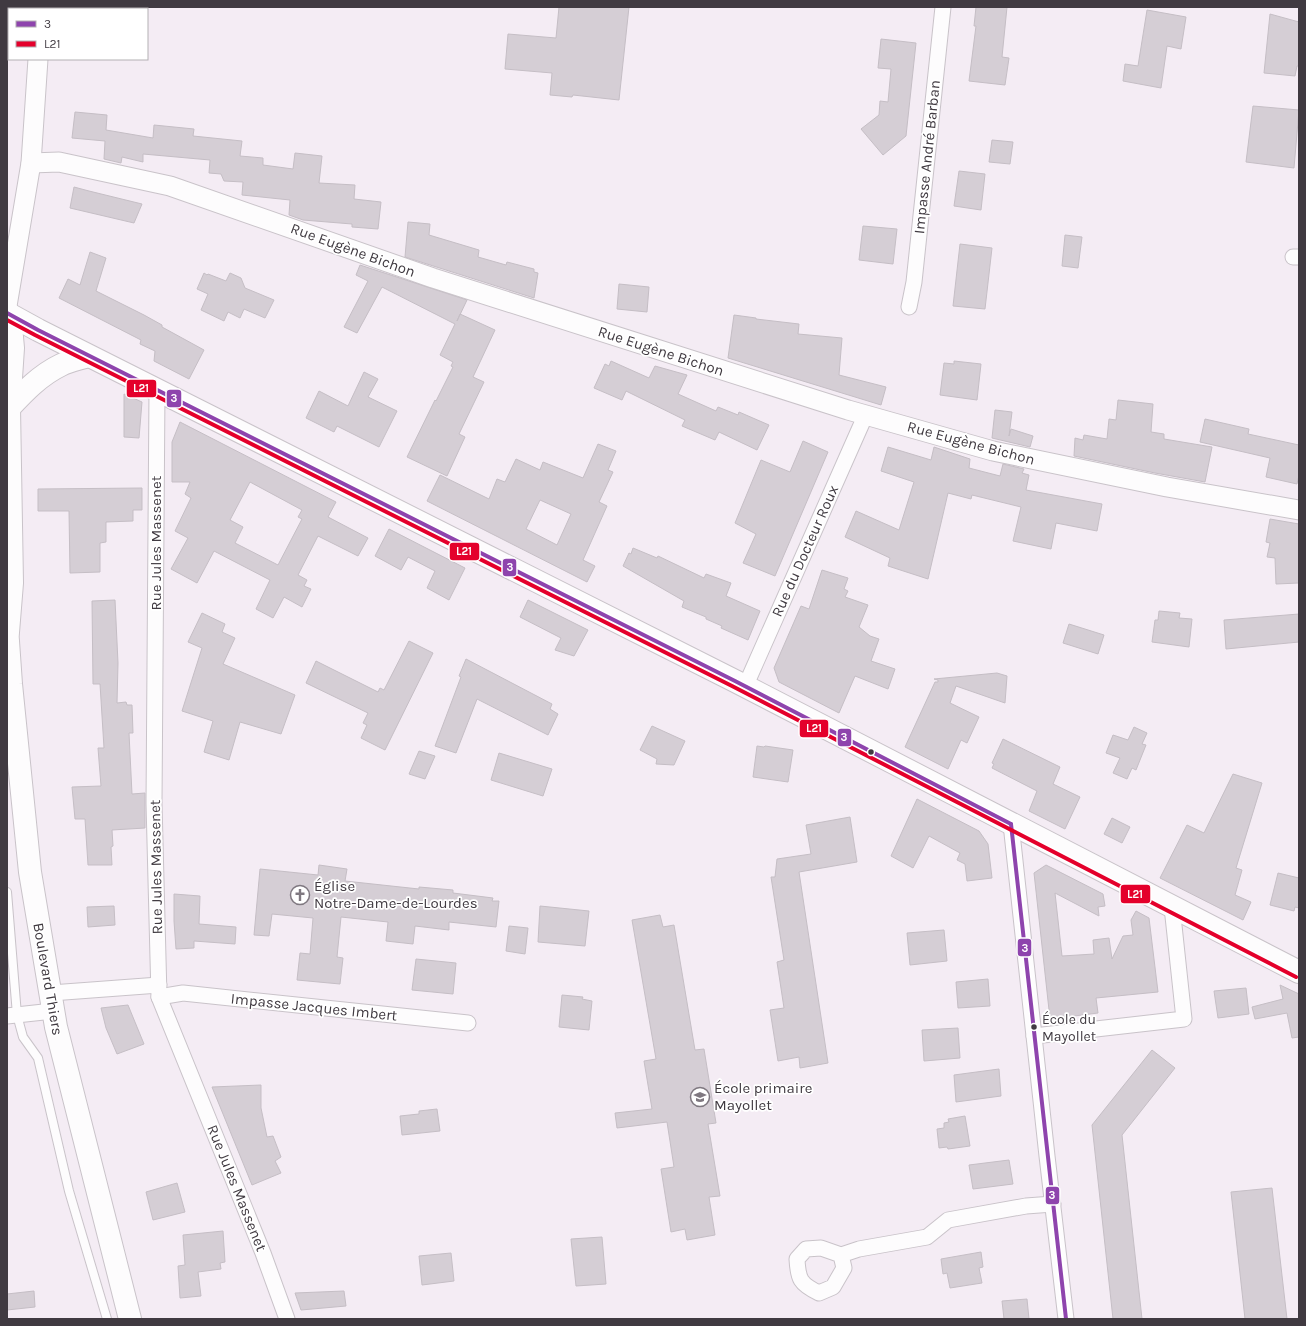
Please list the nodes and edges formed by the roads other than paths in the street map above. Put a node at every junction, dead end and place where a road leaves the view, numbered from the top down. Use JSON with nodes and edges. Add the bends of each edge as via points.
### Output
{"nodes":[{"id":1,"x":944,"y":7,"type":"edge"},
{"id":2,"x":38,"y":60,"type":"edge"},
{"id":3,"x":31,"y":163,"type":"junction"},
{"id":4,"x":909,"y":307,"type":"dead end"},
{"id":5,"x":8,"y":315,"type":"edge"},
{"id":6,"x":88,"y":356,"type":"junction"},
{"id":7,"x":157,"y":390,"type":"junction"},
{"id":8,"x":9,"y":408,"type":"junction"},
{"id":9,"x":866,"y":414,"type":"junction"},
{"id":10,"x":1299,"y":510,"type":"edge"},
{"id":11,"x":7,"y":630,"type":"edge"},
{"id":12,"x":8,"y":659,"type":"edge"},
{"id":13,"x":745,"y":687,"type":"junction"},
{"id":14,"x":1011,"y":824,"type":"junction"},
{"id":15,"x":7,"y":892,"type":"edge"},
{"id":16,"x":1172,"y":907,"type":"junction"},
{"id":17,"x":1299,"y":972,"type":"edge"},
{"id":18,"x":159,"y":991,"type":"junction"},
{"id":19,"x":52,"y":1002,"type":"junction"},
{"id":20,"x":12,"y":1016,"type":"edge"},
{"id":21,"x":468,"y":1023,"type":"dead end"},
{"id":22,"x":1034,"y":1036,"type":"junction"},
{"id":23,"x":1053,"y":1204,"type":"junction"},
{"id":24,"x":841,"y":1255,"type":"dead end"},
{"id":25,"x":107,"y":1319,"type":"edge"},
{"id":26,"x":130,"y":1319,"type":"edge"},
{"id":27,"x":287,"y":1319,"type":"edge"},
{"id":28,"x":1066,"y":1319,"type":"edge"}],
"edges":[{"from":1,"to":4,"type":"street","name":"Impasse André Barban","via":[[914,282]]},
{"from":2,"to":3,"type":"street"},
{"from":3,"to":5,"type":"street"},
{"from":3,"to":9,"type":"street","name":"Rue Eugène Bichon","via":[[59,162],[170,186],[433,278]]},
{"from":5,"to":6,"type":"main road"},
{"from":5,"to":8,"type":"main road","name":"Boulevard Thiers","via":[[13,348]]},
{"from":6,"to":7,"type":"main road"},
{"from":6,"to":8,"type":"main road","via":[[61,366],[42,377]]},
{"from":7,"to":13,"type":"main road"},
{"from":7,"to":18,"type":"street","name":"Rue Jules Massenet","via":[[154,802]]},
{"from":8,"to":11,"type":"main road","name":"Boulevard Thiers","via":[[12,583]]},
{"from":9,"to":10,"type":"street","name":"Rue Eugène Bichon","via":[[993,451],[1167,487]]},
{"from":9,"to":13,"type":"street","name":"Rue du Docteur Roux"},
{"from":11,"to":12,"type":"main road","name":"Boulevard Thiers"},
{"from":12,"to":19,"type":"main road","name":"Boulevard Thiers","via":[[30,872]]},
{"from":13,"to":14,"type":"main road"},
{"from":14,"to":16,"type":"main road"},
{"from":14,"to":22,"type":"street"},
{"from":15,"to":20,"type":"lane"},
{"from":16,"to":17,"type":"main road"},
{"from":16,"to":22,"type":"street","via":[[1184,1019]]},
{"from":18,"to":19,"type":"street","name":"Impasse Jacques Imbert"},
{"from":18,"to":21,"type":"street","name":"Impasse Jacques Imbert"},
{"from":18,"to":27,"type":"street","name":"Rue Jules Massenet"},
{"from":19,"to":20,"type":"street","name":"Impasse Jacques Imbert"},
{"from":19,"to":26,"type":"main road","name":"Boulevard Thiers","via":[[56,1028]]},
{"from":20,"to":25,"type":"lane","via":[[22,1037],[38,1058],[69,1191]]},
{"from":22,"to":23,"type":"street"},
{"from":23,"to":24,"type":"street","via":[[1026,1206],[948,1220],[927,1237],[859,1249]]},
{"from":23,"to":28,"type":"street"}]}
